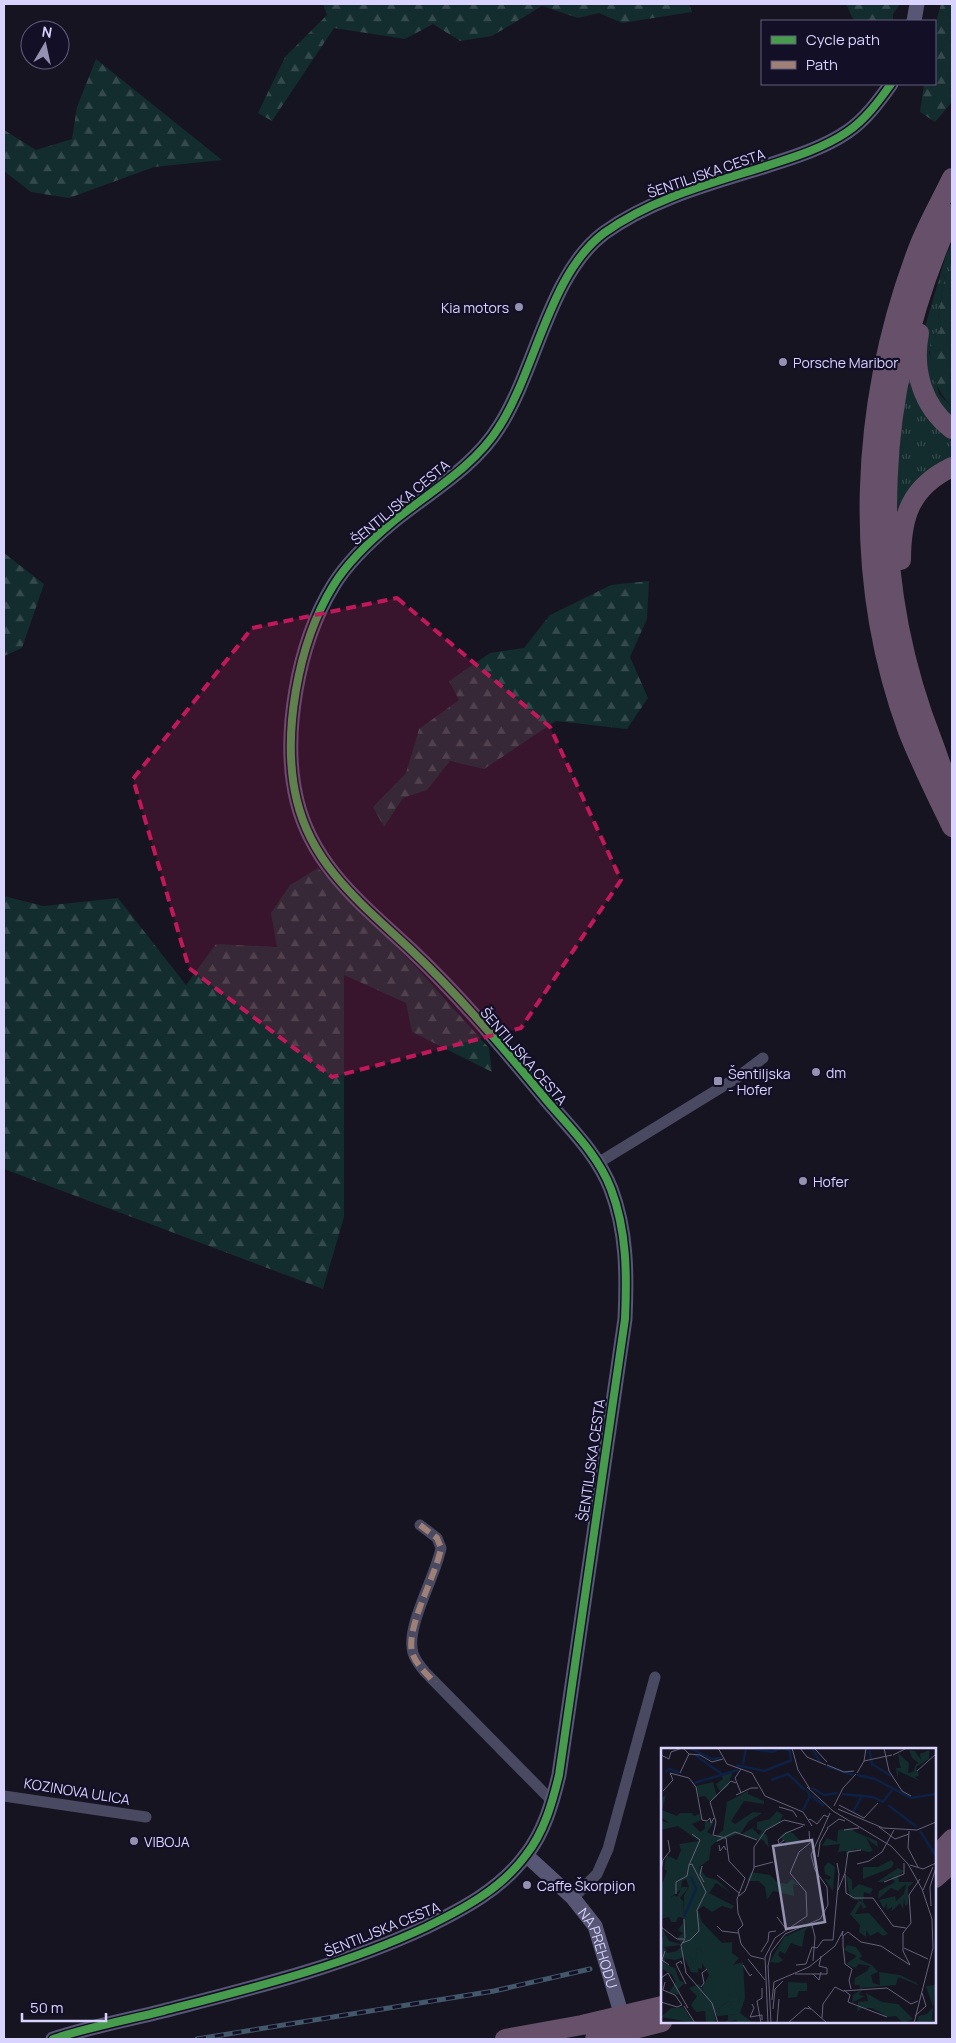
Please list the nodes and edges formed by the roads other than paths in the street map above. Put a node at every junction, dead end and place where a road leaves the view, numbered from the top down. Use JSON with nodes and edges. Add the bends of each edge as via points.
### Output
{"nodes":[{"id":1,"x":918,"y":4,"type":"edge"},
{"id":2,"x":914,"y":20,"type":"edge"},
{"id":3,"x":891,"y":85,"type":"edge"},
{"id":4,"x":952,"y":178,"type":"edge"},
{"id":5,"x":952,"y":214,"type":"edge"},
{"id":6,"x":941,"y":239,"type":"junction"},
{"id":7,"x":952,"y":429,"type":"edge"},
{"id":8,"x":952,"y":467,"type":"edge"},
{"id":9,"x":900,"y":640,"type":"junction"},
{"id":10,"x":952,"y":792,"type":"edge"},
{"id":11,"x":952,"y":828,"type":"edge"},
{"id":12,"x":763,"y":1058,"type":"dead end"},
{"id":13,"x":598,"y":1163,"type":"junction"},
{"id":14,"x":420,"y":1525,"type":"dead end"},
{"id":15,"x":655,"y":1677,"type":"dead end"},
{"id":16,"x":4,"y":1796,"type":"edge"},
{"id":17,"x":553,"y":1802,"type":"junction"},
{"id":18,"x":146,"y":1817,"type":"dead end"},
{"id":19,"x":952,"y":1839,"type":"edge"},
{"id":20,"x":526,"y":1855,"type":"junction"},
{"id":21,"x":936,"y":1856,"type":"edge"},
{"id":22,"x":952,"y":1863,"type":"edge"},
{"id":23,"x":936,"y":1877,"type":"edge"},
{"id":24,"x":573,"y":1898,"type":"junction"},
{"id":25,"x":619,"y":2006,"type":"dead end"},
{"id":26,"x":661,"y":2006,"type":"edge"},
{"id":27,"x":661,"y":2022,"type":"edge"},
{"id":28,"x":53,"y":2039,"type":"edge"},
{"id":29,"x":505,"y":2039,"type":"edge"},
{"id":30,"x":595,"y":2039,"type":"edge"}],
"edges":[{"from":1,"to":2,"type":"street"},
{"from":3,"to":13,"type":"street","name":"ŠENTILJSKA CESTA","via":[[866,115],[846,132],[797,156],[658,201],[600,236],[582,254],[560,290],[513,405],[496,433],[479,452],[357,555],[334,584],[318,614],[304,657],[294,706],[291,754],[297,800],[306,831],[318,854],[342,884],[435,974],[517,1065]]},
{"from":4,"to":11,"type":"highway","via":[[918,247],[892,327],[877,406],[870,468],[869,519],[872,576],[893,679],[908,730]]},
{"from":5,"to":6,"type":"highway"},
{"from":6,"to":7,"type":"highway","via":[[916,356],[918,379],[925,396],[939,418]]},
{"from":6,"to":9,"type":"highway","via":[[920,294],[904,351],[888,460],[886,520]]},
{"from":8,"to":9,"type":"highway","via":[[923,487],[905,516],[901,531]]},
{"from":9,"to":10,"type":"highway","via":[[909,677]]},
{"from":12,"to":13,"type":"street","via":[[738,1077]]},
{"from":13,"to":17,"type":"street","name":"ŠENTILJSKA CESTA","via":[[613,1194],[626,1255],[625,1319]]},
{"from":14,"to":17,"type":"street","via":[[437,1538],[441,1548],[413,1634],[411,1646],[415,1658]]},
{"from":15,"to":24,"type":"street","via":[[608,1848],[597,1874]]},
{"from":16,"to":18,"type":"street","name":"KOZINOVA ULICA"},
{"from":17,"to":20,"type":"street","name":"ŠENTILJSKA CESTA","via":[[543,1828]]},
{"from":19,"to":21,"type":"highway"},
{"from":20,"to":24,"type":"street","name":"NA PREHODU"},
{"from":20,"to":28,"type":"street","name":"ŠENTILJSKA CESTA","via":[[489,1892],[456,1912],[344,1960]]},
{"from":22,"to":23,"type":"highway"},
{"from":24,"to":25,"type":"street","name":"NA PREHODU","via":[[595,1926]]},
{"from":26,"to":29,"type":"highway"},
{"from":27,"to":30,"type":"highway"}]}
